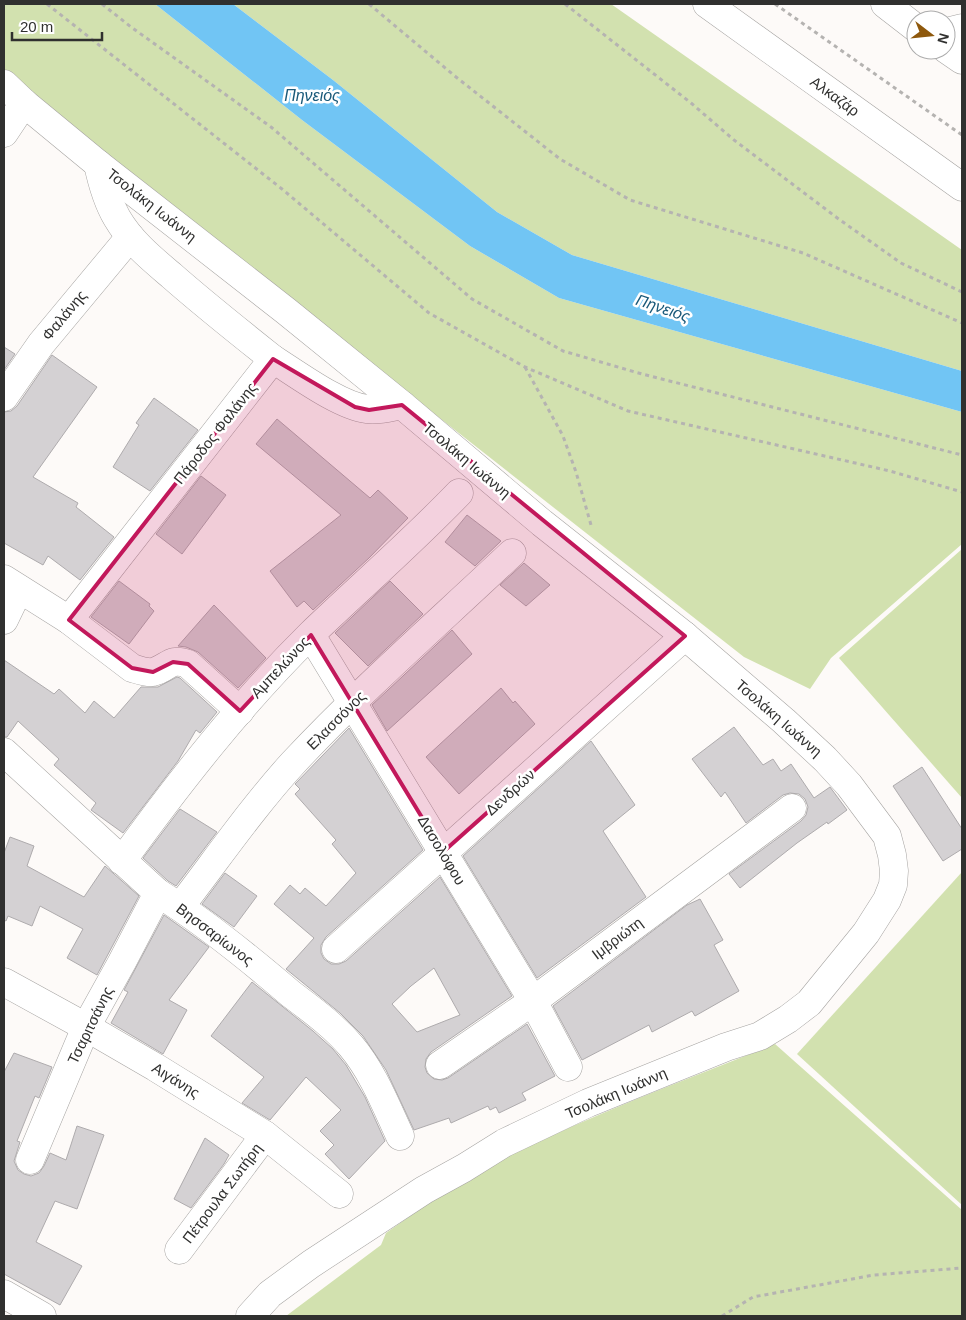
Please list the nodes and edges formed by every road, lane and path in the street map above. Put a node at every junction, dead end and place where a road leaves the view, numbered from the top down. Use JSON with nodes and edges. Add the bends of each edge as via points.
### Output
{"nodes":[{"id":1,"x":47,"y":4,"type":"edge"},
{"id":2,"x":102,"y":4,"type":"edge"},
{"id":3,"x":369,"y":4,"type":"edge"},
{"id":4,"x":565,"y":4,"type":"edge"},
{"id":5,"x":707,"y":4,"type":"edge"},
{"id":6,"x":775,"y":4,"type":"edge"},
{"id":7,"x":885,"y":4,"type":"edge"},
{"id":8,"x":906,"y":20,"type":"edge"},
{"id":9,"x":4,"y":84,"type":"edge"},
{"id":10,"x":24,"y":103,"type":"junction"},
{"id":11,"x":4,"y":132,"type":"edge"},
{"id":12,"x":962,"y":135,"type":"edge"},
{"id":13,"x":98,"y":164,"type":"junction"},
{"id":14,"x":962,"y":187,"type":"edge"},
{"id":15,"x":130,"y":237,"type":"junction"},
{"id":16,"x":962,"y":292,"type":"edge"},
{"id":17,"x":962,"y":324,"type":"edge"},
{"id":18,"x":274,"y":359,"type":"junction"},
{"id":19,"x":525,"y":367,"type":"junction"},
{"id":20,"x":4,"y":397,"type":"edge"},
{"id":21,"x":402,"y":405,"type":"junction"},
{"id":22,"x":962,"y":455,"type":"edge"},
{"id":23,"x":962,"y":492,"type":"edge"},
{"id":24,"x":459,"y":493,"type":"dead end"},
{"id":25,"x":592,"y":528,"type":"dead end"},
{"id":26,"x":512,"y":553,"type":"dead end"},
{"id":27,"x":11,"y":584,"type":"edge"},
{"id":28,"x":4,"y":620,"type":"edge"},
{"id":29,"x":69,"y":620,"type":"junction"},
{"id":30,"x":310,"y":635,"type":"junction"},
{"id":31,"x":685,"y":636,"type":"junction"},
{"id":32,"x":352,"y":703,"type":"junction"},
{"id":33,"x":240,"y":711,"type":"junction"},
{"id":34,"x":4,"y":752,"type":"edge"},
{"id":35,"x":792,"y":808,"type":"dead end"},
{"id":36,"x":443,"y":852,"type":"junction"},
{"id":37,"x":122,"y":860,"type":"junction"},
{"id":38,"x":158,"y":893,"type":"junction"},
{"id":39,"x":180,"y":907,"type":"junction"},
{"id":40,"x":336,"y":948,"type":"dead end"},
{"id":41,"x":4,"y":982,"type":"edge"},
{"id":42,"x":532,"y":1001,"type":"junction"},
{"id":43,"x":86,"y":1027,"type":"junction"},
{"id":44,"x":440,"y":1066,"type":"dead end"},
{"id":45,"x":568,"y":1067,"type":"dead end"},
{"id":46,"x":265,"y":1135,"type":"junction"},
{"id":47,"x":400,"y":1136,"type":"dead end"},
{"id":48,"x":30,"y":1160,"type":"dead end"},
{"id":49,"x":339,"y":1194,"type":"dead end"},
{"id":50,"x":179,"y":1250,"type":"dead end"},
{"id":51,"x":962,"y":1268,"type":"edge"},
{"id":52,"x":4,"y":1294,"type":"edge"},
{"id":53,"x":42,"y":1316,"type":"edge"},
{"id":54,"x":250,"y":1316,"type":"edge"},
{"id":55,"x":722,"y":1316,"type":"edge"}],
"edges":[{"from":1,"to":19,"type":"path","via":[[282,189],[429,313]]},
{"from":2,"to":22,"type":"path","via":[[271,126],[472,299],[564,351],[642,374]]},
{"from":3,"to":17,"type":"path","via":[[560,159],[630,200],[803,253]]},
{"from":4,"to":16,"type":"path","via":[[734,140],[840,220],[901,263]]},
{"from":5,"to":14,"type":"street","name":"Αλκαζάρ"},
{"from":6,"to":12,"type":"path"},
{"from":7,"to":8,"type":"street"},
{"from":9,"to":10,"type":"street","name":"Τσολάκη Ιωάννη"},
{"from":10,"to":11,"type":"street"},
{"from":10,"to":13,"type":"street","name":"Τσολάκη Ιωάννη"},
{"from":13,"to":15,"type":"street","via":[[109,202]]},
{"from":13,"to":21,"type":"street","name":"Τσολάκη Ιωάννη"},
{"from":15,"to":18,"type":"street","via":[[207,307]]},
{"from":15,"to":20,"type":"street","name":"Φαλάνης","via":[[41,344]]},
{"from":18,"to":21,"type":"street","via":[[355,407],[369,410]]},
{"from":18,"to":29,"type":"street","name":"Πάροδος Φαλάνης"},
{"from":19,"to":23,"type":"path","via":[[628,411],[890,471]]},
{"from":19,"to":25,"type":"path","via":[[563,436]]},
{"from":21,"to":31,"type":"street","name":"Τσολάκη Ιωάννη","via":[[564,541]]},
{"from":24,"to":30,"type":"street","name":"Αμπελώνος","via":[[418,536]]},
{"from":26,"to":32,"type":"street","name":"Ελασσόνος"},
{"from":27,"to":28,"type":"street"},
{"from":27,"to":29,"type":"street"},
{"from":29,"to":33,"type":"street","via":[[132,668],[154,672],[179,660],[188,664]]},
{"from":30,"to":32,"type":"street","name":"Δασολόφου"},
{"from":30,"to":33,"type":"street","name":"Αμπελώνος"},
{"from":31,"to":36,"type":"street","name":"Δενδρών"},
{"from":31,"to":54,"type":"street","name":"Τσολάκη Ιωάννη","via":[[825,759],[849,785],[886,836],[892,855],[893,884],[866,933],[809,1003],[788,1019],[760,1036],[588,1103],[504,1143],[424,1190],[312,1264],[270,1294]]},
{"from":32,"to":36,"type":"street","name":"Δασολόφου"},
{"from":32,"to":39,"type":"street","name":"Ελασσόνος","via":[[266,795]]},
{"from":33,"to":37,"type":"street","name":"Αμπελώνος","via":[[176,786]]},
{"from":34,"to":37,"type":"street","name":"Βησσαρίωνος"},
{"from":35,"to":42,"type":"street","name":"Ιμβριώτη"},
{"from":36,"to":40,"type":"street","name":"Δενδρών"},
{"from":36,"to":42,"type":"street","name":"Δασολόφου"},
{"from":37,"to":38,"type":"street","name":"Βησσαρίωνος"},
{"from":38,"to":39,"type":"street","name":"Βησσαρίωνος"},
{"from":38,"to":43,"type":"street","name":"Τσαριτσάνης"},
{"from":39,"to":47,"type":"street","name":"Βησσαρίωνος","via":[[339,1033],[370,1073]]},
{"from":41,"to":43,"type":"street","name":"Αιγάνης"},
{"from":42,"to":44,"type":"street","name":"Ιμβριώτη"},
{"from":42,"to":45,"type":"street","name":"Δασολόφου"},
{"from":43,"to":46,"type":"street","name":"Αιγάνης"},
{"from":43,"to":48,"type":"street","name":"Τσαριτσάνης"},
{"from":46,"to":49,"type":"street","name":"Αιγάνης"},
{"from":46,"to":50,"type":"street","name":"Πέτρουλα Σωτήρη"},
{"from":51,"to":55,"type":"path","via":[[874,1275],[753,1297]]},
{"from":52,"to":53,"type":"street"}]}
